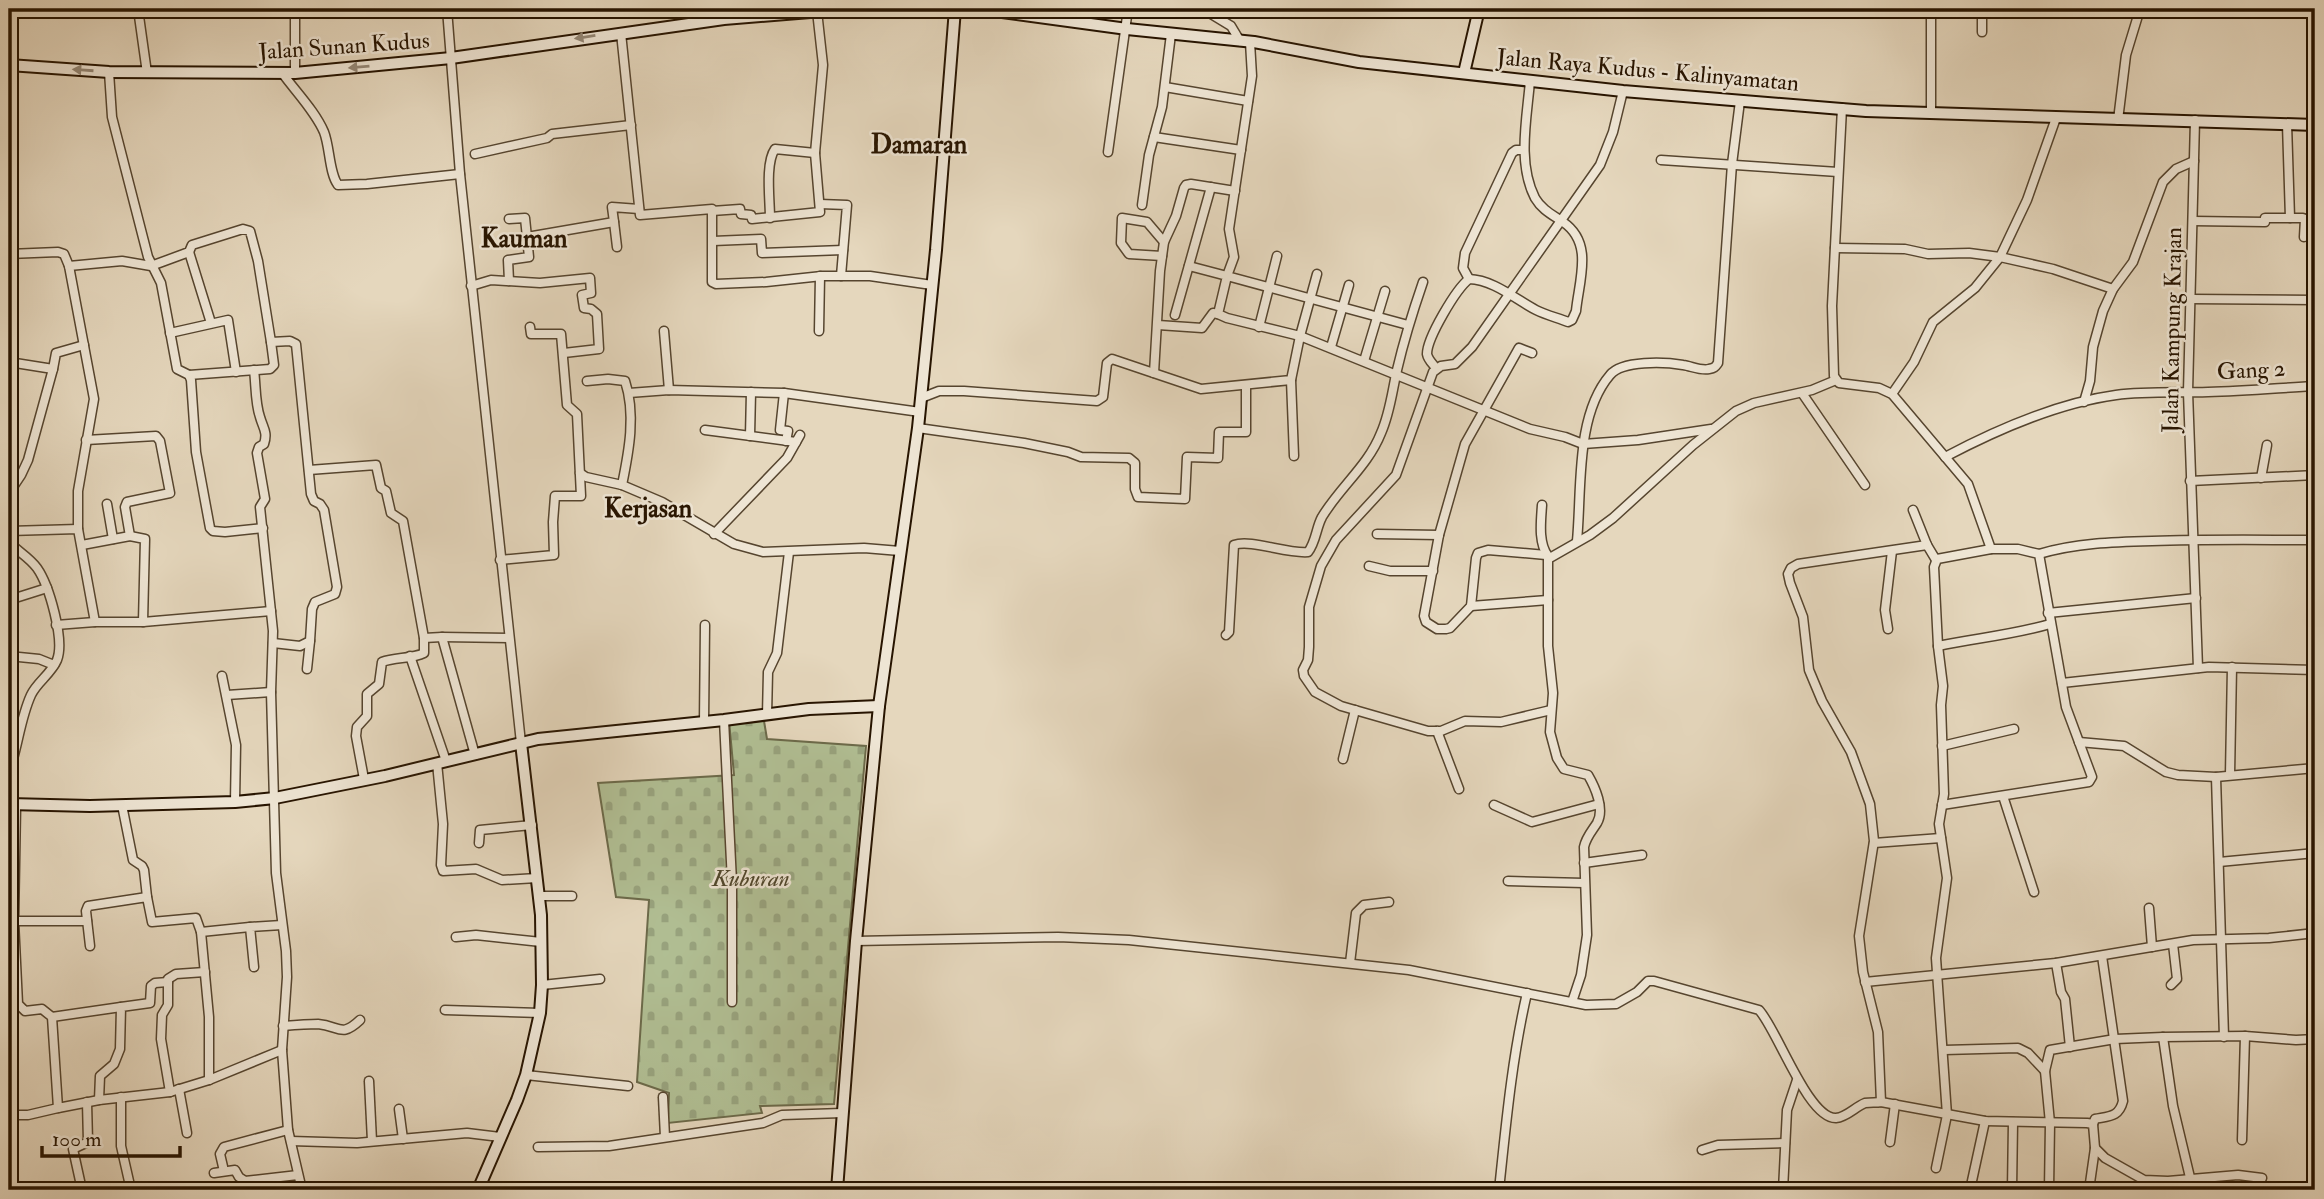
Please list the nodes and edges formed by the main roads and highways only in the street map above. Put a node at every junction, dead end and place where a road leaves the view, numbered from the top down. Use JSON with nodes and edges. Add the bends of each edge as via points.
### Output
{"nodes":[{"id":1,"x":847,"y":9,"type":"edge"},
{"id":2,"x":955,"y":9,"type":"edge"},
{"id":3,"x":980,"y":9,"type":"edge"},
{"id":4,"x":1479,"y":9,"type":"edge"},
{"id":5,"x":724,"y":14,"type":"edge"},
{"id":6,"x":9,"y":65,"type":"edge"},
{"id":7,"x":1464,"y":73,"type":"junction"},
{"id":8,"x":2315,"y":125,"type":"edge"},
{"id":9,"x":879,"y":706,"type":"junction"},
{"id":10,"x":521,"y":743,"type":"junction"},
{"id":11,"x":12,"y":805,"type":"edge"},
{"id":12,"x":478,"y":1190,"type":"edge"},
{"id":13,"x":837,"y":1190,"type":"edge"}],
"edges":[{"from":1,"to":5,"type":"main road","name":"Jalan Sunan Kudus"},
{"from":2,"to":9,"type":"main road","via":[[920,412]]},
{"from":3,"to":7,"type":"main road","name":"Jalan Raya Kudus - Kalinyamatan"},
{"from":4,"to":7,"type":"main road"},
{"from":5,"to":6,"type":"main road","name":"Jalan Sunan Kudus","one_way":true,"via":[[451,58],[283,74],[109,72]]},
{"from":7,"to":8,"type":"main road","name":"Jalan Raya Kudus - Kalinyamatan","via":[[1842,108]]},
{"from":9,"to":10,"type":"main road","via":[[809,709]]},
{"from":9,"to":13,"type":"main road"},
{"from":10,"to":11,"type":"main road","via":[[275,798]]},
{"from":10,"to":12,"type":"main road","via":[[539,896],[540,1013],[526,1075]]}]}
